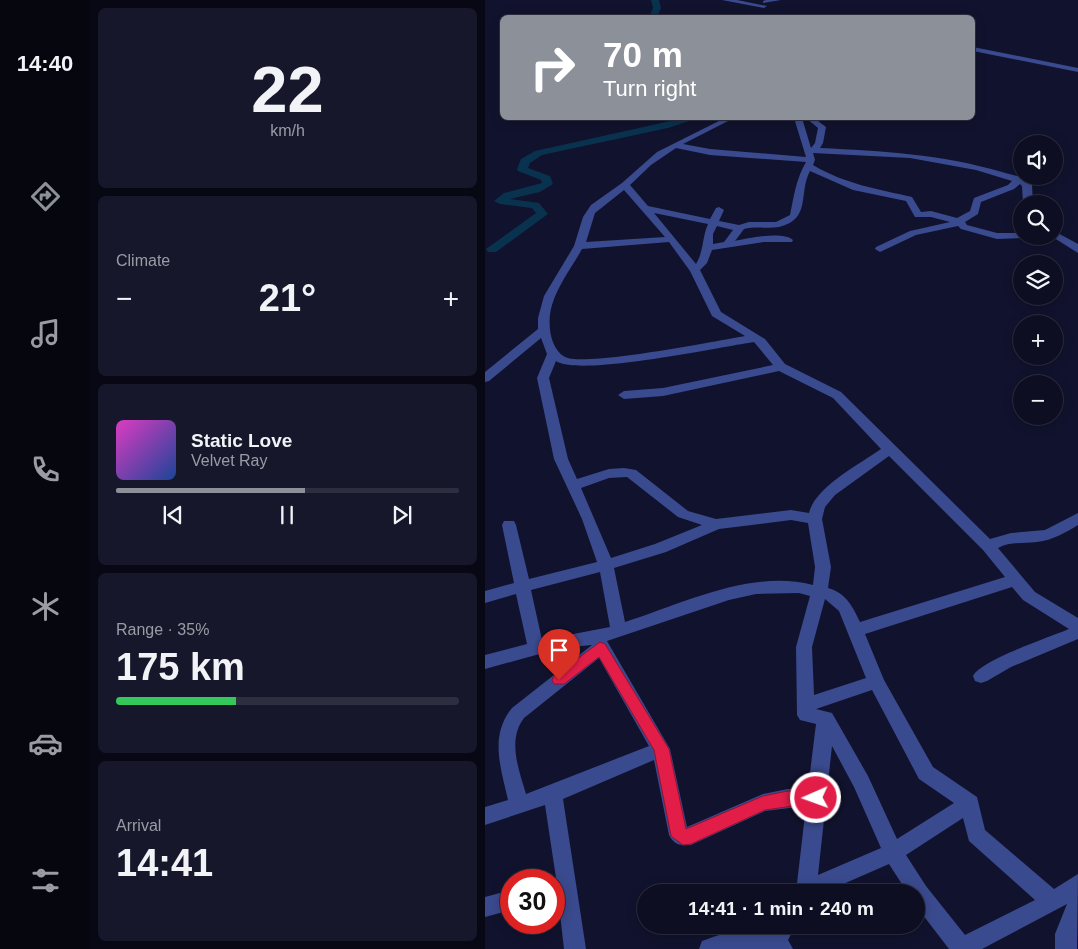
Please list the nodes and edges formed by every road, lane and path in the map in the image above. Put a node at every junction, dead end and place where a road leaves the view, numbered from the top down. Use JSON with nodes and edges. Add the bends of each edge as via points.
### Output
{"nodes":[{"id":1,"x":725,"y":0,"type":"edge"},
{"id":2,"x":778,"y":0,"type":"edge"},
{"id":3,"x":765,"y":4,"type":"edge"},
{"id":4,"x":975,"y":49,"type":"edge"},
{"id":5,"x":1078,"y":70,"type":"edge"},
{"id":6,"x":726,"y":120,"type":"edge"},
{"id":7,"x":799,"y":120,"type":"edge"},
{"id":8,"x":813,"y":120,"type":"edge"},
{"id":9,"x":675,"y":145,"type":"junction"},
{"id":10,"x":812,"y":154,"type":"junction"},
{"id":11,"x":1013,"y":178,"type":"edge"},
{"id":12,"x":625,"y":184,"type":"junction"},
{"id":13,"x":1014,"y":185,"type":"edge"},
{"id":14,"x":646,"y":208,"type":"junction"},
{"id":15,"x":719,"y":210,"type":"dead end"},
{"id":16,"x":959,"y":222,"type":"junction"},
{"id":17,"x":714,"y":223,"type":"junction"},
{"id":18,"x":739,"y":228,"type":"junction"},
{"id":19,"x":1013,"y":236,"type":"edge"},
{"id":20,"x":1063,"y":238,"type":"edge"},
{"id":21,"x":672,"y":239,"type":"junction"},
{"id":22,"x":788,"y":240,"type":"dead end"},
{"id":23,"x":728,"y":245,"type":"junction"},
{"id":24,"x":579,"y":246,"type":"junction"},
{"id":25,"x":708,"y":248,"type":"junction"},
{"id":26,"x":880,"y":249,"type":"dead end"},
{"id":27,"x":1078,"y":250,"type":"edge"},
{"id":28,"x":695,"y":270,"type":"junction"},
{"id":29,"x":543,"y":330,"type":"junction"},
{"id":30,"x":756,"y":338,"type":"junction"},
{"id":31,"x":553,"y":354,"type":"junction"},
{"id":32,"x":781,"y":367,"type":"junction"},
{"id":33,"x":485,"y":378,"type":"edge"},
{"id":34,"x":624,"y":395,"type":"dead end"},
{"id":35,"x":889,"y":450,"type":"junction"},
{"id":36,"x":573,"y":486,"type":"junction"},
{"id":37,"x":1078,"y":518,"type":"edge"},
{"id":38,"x":815,"y":519,"type":"junction"},
{"id":39,"x":716,"y":524,"type":"junction"},
{"id":40,"x":509,"y":525,"type":"dead end"},
{"id":41,"x":988,"y":546,"type":"junction"},
{"id":42,"x":605,"y":565,"type":"junction"},
{"id":43,"x":1015,"y":580,"type":"junction"},
{"id":44,"x":523,"y":586,"type":"junction"},
{"id":45,"x":819,"y":592,"type":"junction"},
{"id":46,"x":485,"y":596,"type":"edge"},
{"id":47,"x":1078,"y":626,"type":"edge"},
{"id":48,"x":856,"y":630,"type":"junction"},
{"id":49,"x":619,"y":631,"type":"junction"},
{"id":50,"x":1078,"y":632,"type":"edge"},
{"id":51,"x":598,"y":643,"type":"junction"},
{"id":52,"x":536,"y":649,"type":"junction"},
{"id":53,"x":485,"y":662,"type":"edge"},
{"id":54,"x":981,"y":676,"type":"dead end"},
{"id":55,"x":876,"y":682,"type":"junction"},
{"id":56,"x":807,"y":705,"type":"junction"},
{"id":57,"x":827,"y":718,"type":"junction"},
{"id":58,"x":661,"y":749,"type":"junction"},
{"id":59,"x":553,"y":794,"type":"junction"},
{"id":60,"x":816,"y":798,"type":"junction"},
{"id":61,"x":970,"y":803,"type":"junction"},
{"id":62,"x":519,"y":806,"type":"junction"},
{"id":63,"x":485,"y":816,"type":"edge"},
{"id":64,"x":893,"y":852,"type":"junction"},
{"id":65,"x":560,"y":869,"type":"edge"},
{"id":66,"x":807,"y":884,"type":"edge"},
{"id":67,"x":823,"y":884,"type":"edge"},
{"id":68,"x":1078,"y":884,"type":"edge"},
{"id":69,"x":1053,"y":902,"type":"junction"},
{"id":70,"x":500,"y":903,"type":"edge"},
{"id":71,"x":1078,"y":903,"type":"edge"},
{"id":72,"x":565,"y":904,"type":"edge"},
{"id":73,"x":485,"y":907,"type":"edge"},
{"id":74,"x":781,"y":939,"type":"edge"},
{"id":75,"x":968,"y":947,"type":"edge"},
{"id":76,"x":575,"y":949,"type":"edge"},
{"id":77,"x":710,"y":949,"type":"edge"},
{"id":78,"x":1066,"y":949,"type":"edge"}],
"edges":[{"from":1,"to":3,"type":"street"},
{"from":2,"to":3,"type":"street"},
{"from":4,"to":5,"type":"street"},
{"from":6,"to":9,"type":"street"},
{"from":7,"to":10,"type":"street"},
{"from":8,"to":10,"type":"street","via":[[823,128]]},
{"from":9,"to":10,"type":"street","via":[[710,152]]},
{"from":9,"to":12,"type":"street","via":[[645,164]]},
{"from":10,"to":11,"type":"street","via":[[841,151],[910,155]]},
{"from":10,"to":16,"type":"street","via":[[828,178],[861,190],[909,199],[918,215],[931,214]]},
{"from":10,"to":18,"type":"street","via":[[793,217],[776,224],[756,223]]},
{"from":12,"to":14,"type":"street"},
{"from":12,"to":24,"type":"street","via":[[599,203],[589,215]]},
{"from":13,"to":16,"type":"street","via":[[977,200],[975,212]]},
{"from":14,"to":17,"type":"street"},
{"from":14,"to":21,"type":"street"},
{"from":15,"to":17,"type":"street"},
{"from":16,"to":19,"type":"street","via":[[964,227],[997,236]]},
{"from":16,"to":26,"type":"street","via":[[913,233]]},
{"from":17,"to":18,"type":"street"},
{"from":17,"to":25,"type":"street","via":[[708,234]]},
{"from":18,"to":23,"type":"street"},
{"from":20,"to":27,"type":"street"},
{"from":21,"to":24,"type":"street"},
{"from":21,"to":28,"type":"street"},
{"from":22,"to":23,"type":"street","via":[[764,239]]},
{"from":23,"to":25,"type":"street"},
{"from":24,"to":29,"type":"street","via":[[553,289],[544,315]]},
{"from":25,"to":28,"type":"street"},
{"from":28,"to":30,"type":"street","via":[[716,314]]},
{"from":29,"to":31,"type":"street"},
{"from":29,"to":33,"type":"street"},
{"from":30,"to":31,"type":"street","via":[[581,364],[563,361]]},
{"from":30,"to":32,"type":"street"},
{"from":31,"to":36,"type":"street","via":[[543,378],[561,459]]},
{"from":32,"to":34,"type":"street","via":[[663,392]]},
{"from":32,"to":35,"type":"street","via":[[837,395]]},
{"from":35,"to":38,"type":"street","via":[[823,498]]},
{"from":35,"to":41,"type":"street"},
{"from":36,"to":39,"type":"street","via":[[611,473],[631,474],[683,514]]},
{"from":36,"to":42,"type":"street"},
{"from":37,"to":41,"type":"street","via":[[1053,533],[1002,538]]},
{"from":38,"to":39,"type":"street","via":[[791,515]]},
{"from":38,"to":45,"type":"street","via":[[823,567]]},
{"from":39,"to":42,"type":"street","via":[[673,544]]},
{"from":40,"to":44,"type":"street"},
{"from":41,"to":43,"type":"street"},
{"from":42,"to":44,"type":"street"},
{"from":42,"to":49,"type":"street"},
{"from":43,"to":47,"type":"street","via":[[1029,596]]},
{"from":43,"to":48,"type":"street"},
{"from":44,"to":46,"type":"street"},
{"from":44,"to":52,"type":"street"},
{"from":45,"to":48,"type":"street","via":[[837,598],[846,608]]},
{"from":45,"to":49,"type":"street","via":[[783,586],[755,588]]},
{"from":45,"to":56,"type":"street","via":[[804,647]]},
{"from":48,"to":55,"type":"street"},
{"from":49,"to":51,"type":"street"},
{"from":50,"to":54,"type":"street","via":[[1005,662]]},
{"from":51,"to":52,"type":"street","via":[[561,642]]},
{"from":51,"to":58,"type":"street"},
{"from":51,"to":62,"type":"street","via":[[510,723],[508,748]]},
{"from":52,"to":53,"type":"street"},
{"from":55,"to":56,"type":"street"},
{"from":55,"to":61,"type":"street","via":[[926,773]]},
{"from":56,"to":57,"type":"street","via":[[806,715]]},
{"from":57,"to":60,"type":"street"},
{"from":57,"to":64,"type":"street"},
{"from":58,"to":59,"type":"street"},
{"from":58,"to":60,"type":"street","via":[[677,831],[683,837],[763,803],[788,798]]},
{"from":59,"to":62,"type":"street"},
{"from":59,"to":65,"type":"street"},
{"from":60,"to":66,"type":"street"},
{"from":61,"to":64,"type":"street"},
{"from":61,"to":69,"type":"street","via":[[975,834]]},
{"from":62,"to":63,"type":"street"},
{"from":64,"to":67,"type":"street"},
{"from":64,"to":75,"type":"street","via":[[919,893]]},
{"from":68,"to":69,"type":"street"},
{"from":69,"to":75,"type":"street"},
{"from":70,"to":73,"type":"street"},
{"from":71,"to":78,"type":"street","via":[[1067,934]]},
{"from":72,"to":76,"type":"street"},
{"from":74,"to":77,"type":"street","via":[[753,938]]}]}
